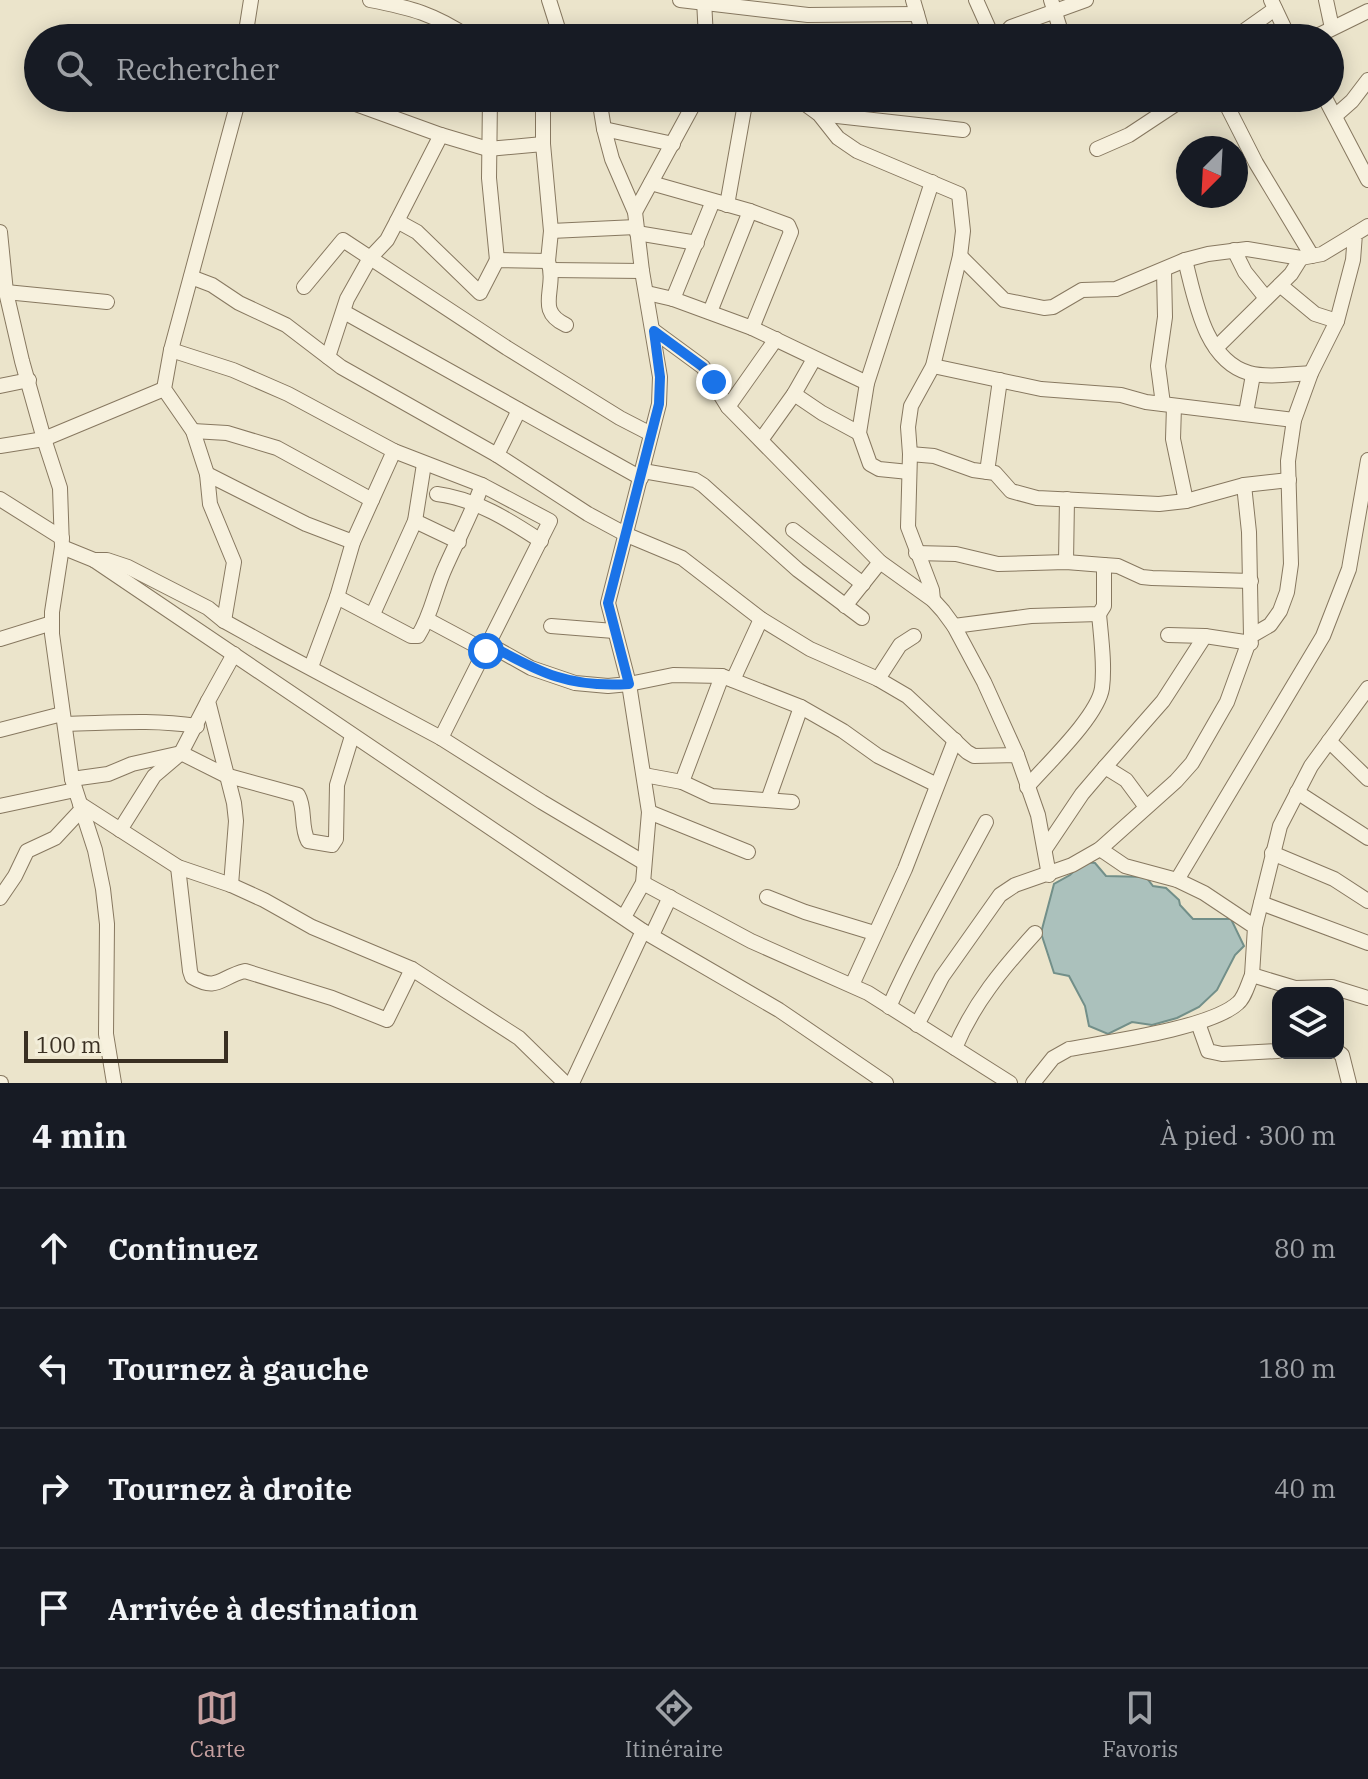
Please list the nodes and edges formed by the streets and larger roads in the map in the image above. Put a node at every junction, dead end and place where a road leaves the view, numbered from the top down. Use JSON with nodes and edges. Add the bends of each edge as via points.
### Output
{"nodes":[{"id":1,"x":251,"y":0,"type":"edge"},
{"id":2,"x":370,"y":0,"type":"edge"},
{"id":3,"x":549,"y":0,"type":"edge"},
{"id":4,"x":680,"y":0,"type":"edge"},
{"id":5,"x":976,"y":0,"type":"edge"},
{"id":6,"x":1086,"y":0,"type":"edge"},
{"id":7,"x":1326,"y":0,"type":"edge"},
{"id":8,"x":704,"y":2,"type":"edge"},
{"id":9,"x":1273,"y":4,"type":"edge"},
{"id":10,"x":1053,"y":6,"type":"edge"},
{"id":11,"x":915,"y":7,"type":"edge"},
{"id":12,"x":1368,"y":11,"type":"edge"},
{"id":13,"x":247,"y":24,"type":"edge"},
{"id":14,"x":449,"y":24,"type":"edge"},
{"id":15,"x":556,"y":24,"type":"edge"},
{"id":16,"x":705,"y":24,"type":"edge"},
{"id":17,"x":987,"y":24,"type":"edge"},
{"id":18,"x":1017,"y":24,"type":"edge"},
{"id":19,"x":1250,"y":24,"type":"edge"},
{"id":20,"x":1282,"y":24,"type":"edge"},
{"id":21,"x":1331,"y":24,"type":"edge"},
{"id":22,"x":1340,"y":24,"type":"edge"},
{"id":23,"x":1368,"y":80,"type":"edge"},
{"id":24,"x":1344,"y":108,"type":"edge"},
{"id":25,"x":235,"y":112,"type":"edge"},
{"id":26,"x":378,"y":112,"type":"edge"},
{"id":27,"x":489,"y":112,"type":"edge"},
{"id":28,"x":543,"y":112,"type":"edge"},
{"id":29,"x":601,"y":112,"type":"edge"},
{"id":30,"x":687,"y":112,"type":"edge"},
{"id":31,"x":743,"y":112,"type":"edge"},
{"id":32,"x":816,"y":112,"type":"edge"},
{"id":33,"x":1164,"y":112,"type":"edge"},
{"id":34,"x":1230,"y":112,"type":"edge"},
{"id":35,"x":1333,"y":112,"type":"edge"},
{"id":36,"x":1340,"y":112,"type":"edge"},
{"id":37,"x":819,"y":114,"type":"junction"},
{"id":38,"x":1335,"y":116,"type":"junction"},
{"id":39,"x":604,"y":129,"type":"junction"},
{"id":40,"x":963,"y":130,"type":"dead end"},
{"id":41,"x":441,"y":135,"type":"junction"},
{"id":42,"x":1368,"y":143,"type":"edge"},
{"id":43,"x":543,"y":144,"type":"junction"},
{"id":44,"x":673,"y":144,"type":"junction"},
{"id":45,"x":488,"y":149,"type":"junction"},
{"id":46,"x":1097,"y":149,"type":"dead end"},
{"id":47,"x":1353,"y":149,"type":"junction"},
{"id":48,"x":1368,"y":180,"type":"edge"},
{"id":49,"x":932,"y":182,"type":"junction"},
{"id":50,"x":651,"y":183,"type":"junction"},
{"id":51,"x":720,"y":203,"type":"junction"},
{"id":52,"x":750,"y":211,"type":"junction"},
{"id":53,"x":397,"y":221,"type":"junction"},
{"id":54,"x":636,"y":224,"type":"junction"},
{"id":55,"x":1368,"y":226,"type":"edge"},
{"id":56,"x":551,"y":231,"type":"junction"},
{"id":57,"x":0,"y":232,"type":"edge"},
{"id":58,"x":1355,"y":234,"type":"junction"},
{"id":59,"x":697,"y":243,"type":"junction"},
{"id":60,"x":1234,"y":250,"type":"junction"},
{"id":61,"x":2,"y":256,"type":"edge"},
{"id":62,"x":960,"y":256,"type":"junction"},
{"id":63,"x":1306,"y":257,"type":"junction"},
{"id":64,"x":370,"y":258,"type":"junction"},
{"id":65,"x":497,"y":260,"type":"junction"},
{"id":66,"x":1185,"y":260,"type":"junction"},
{"id":67,"x":549,"y":266,"type":"junction"},
{"id":68,"x":642,"y":271,"type":"junction"},
{"id":69,"x":1164,"y":271,"type":"junction"},
{"id":70,"x":191,"y":277,"type":"junction"},
{"id":71,"x":1280,"y":285,"type":"junction"},
{"id":72,"x":304,"y":287,"type":"dead end"},
{"id":73,"x":6,"y":292,"type":"junction"},
{"id":74,"x":647,"y":293,"type":"junction"},
{"id":75,"x":1266,"y":298,"type":"junction"},
{"id":76,"x":673,"y":299,"type":"junction"},
{"id":77,"x":107,"y":302,"type":"dead end"},
{"id":78,"x":344,"y":312,"type":"junction"},
{"id":79,"x":710,"y":312,"type":"junction"},
{"id":80,"x":1337,"y":321,"type":"junction"},
{"id":81,"x":566,"y":325,"type":"dead end"},
{"id":82,"x":752,"y":328,"type":"junction"},
{"id":83,"x":654,"y":331,"type":"junction"},
{"id":84,"x":776,"y":339,"type":"junction"},
{"id":85,"x":1216,"y":348,"type":"junction"},
{"id":86,"x":171,"y":350,"type":"junction"},
{"id":87,"x":328,"y":357,"type":"junction"},
{"id":88,"x":814,"y":359,"type":"junction"},
{"id":89,"x":933,"y":366,"type":"junction"},
{"id":90,"x":1311,"y":373,"type":"junction"},
{"id":91,"x":1253,"y":375,"type":"junction"},
{"id":92,"x":29,"y":380,"type":"junction"},
{"id":93,"x":1000,"y":380,"type":"junction"},
{"id":94,"x":867,"y":383,"type":"junction"},
{"id":95,"x":0,"y":386,"type":"edge"},
{"id":96,"x":164,"y":389,"type":"junction"},
{"id":97,"x":794,"y":394,"type":"junction"},
{"id":98,"x":1168,"y":405,"type":"junction"},
{"id":99,"x":728,"y":407,"type":"junction"},
{"id":100,"x":519,"y":410,"type":"junction"},
{"id":101,"x":1246,"y":413,"type":"junction"},
{"id":102,"x":1294,"y":420,"type":"junction"},
{"id":103,"x":193,"y":431,"type":"junction"},
{"id":104,"x":859,"y":433,"type":"junction"},
{"id":105,"x":651,"y":434,"type":"junction"},
{"id":106,"x":44,"y":439,"type":"junction"},
{"id":107,"x":761,"y":440,"type":"junction"},
{"id":108,"x":0,"y":446,"type":"edge"},
{"id":109,"x":394,"y":451,"type":"junction"},
{"id":110,"x":910,"y":454,"type":"junction"},
{"id":111,"x":497,"y":455,"type":"junction"},
{"id":112,"x":1368,"y":460,"type":"edge"},
{"id":113,"x":424,"y":464,"type":"junction"},
{"id":114,"x":909,"y":472,"type":"junction"},
{"id":115,"x":987,"y":472,"type":"junction"},
{"id":116,"x":207,"y":474,"type":"junction"},
{"id":117,"x":642,"y":474,"type":"junction"},
{"id":118,"x":1289,"y":480,"type":"junction"},
{"id":119,"x":482,"y":485,"type":"junction"},
{"id":120,"x":1244,"y":485,"type":"junction"},
{"id":121,"x":437,"y":494,"type":"dead end"},
{"id":122,"x":0,"y":499,"type":"edge"},
{"id":123,"x":1067,"y":499,"type":"junction"},
{"id":124,"x":372,"y":500,"type":"junction"},
{"id":125,"x":1186,"y":501,"type":"junction"},
{"id":126,"x":475,"y":503,"type":"junction"},
{"id":127,"x":415,"y":521,"type":"junction"},
{"id":128,"x":793,"y":530,"type":"dead end"},
{"id":129,"x":627,"y":535,"type":"junction"},
{"id":130,"x":541,"y":541,"type":"junction"},
{"id":131,"x":353,"y":542,"type":"junction"},
{"id":132,"x":459,"y":542,"type":"junction"},
{"id":133,"x":62,"y":543,"type":"junction"},
{"id":134,"x":916,"y":553,"type":"junction"},
{"id":135,"x":94,"y":560,"type":"junction"},
{"id":136,"x":880,"y":562,"type":"junction"},
{"id":137,"x":1066,"y":562,"type":"junction"},
{"id":138,"x":1104,"y":565,"type":"junction"},
{"id":139,"x":1251,"y":581,"type":"junction"},
{"id":140,"x":863,"y":584,"type":"junction"},
{"id":141,"x":337,"y":597,"type":"junction"},
{"id":142,"x":933,"y":600,"type":"junction"},
{"id":143,"x":845,"y":606,"type":"junction"},
{"id":144,"x":373,"y":614,"type":"junction"},
{"id":145,"x":1099,"y":614,"type":"junction"},
{"id":146,"x":862,"y":618,"type":"dead end"},
{"id":147,"x":761,"y":619,"type":"junction"},
{"id":148,"x":428,"y":620,"type":"junction"},
{"id":149,"x":224,"y":621,"type":"junction"},
{"id":150,"x":52,"y":623,"type":"junction"},
{"id":151,"x":551,"y":626,"type":"dead end"},
{"id":152,"x":954,"y":626,"type":"junction"},
{"id":153,"x":614,"y":631,"type":"junction"},
{"id":154,"x":1168,"y":635,"type":"dead end"},
{"id":155,"x":914,"y":636,"type":"dead end"},
{"id":156,"x":1205,"y":636,"type":"junction"},
{"id":157,"x":0,"y":639,"type":"edge"},
{"id":158,"x":1251,"y":639,"type":"junction"},
{"id":159,"x":488,"y":648,"type":"junction"},
{"id":160,"x":234,"y":654,"type":"junction"},
{"id":161,"x":311,"y":667,"type":"junction"},
{"id":162,"x":728,"y":678,"type":"junction"},
{"id":163,"x":878,"y":679,"type":"junction"},
{"id":164,"x":629,"y":684,"type":"junction"},
{"id":165,"x":1368,"y":688,"type":"edge"},
{"id":166,"x":208,"y":701,"type":"junction"},
{"id":167,"x":801,"y":707,"type":"junction"},
{"id":168,"x":1363,"y":709,"type":"edge"},
{"id":169,"x":64,"y":719,"type":"junction"},
{"id":170,"x":197,"y":726,"type":"junction"},
{"id":171,"x":0,"y":730,"type":"edge"},
{"id":172,"x":352,"y":736,"type":"junction"},
{"id":173,"x":441,"y":738,"type":"junction"},
{"id":174,"x":955,"y":740,"type":"junction"},
{"id":175,"x":1329,"y":741,"type":"junction"},
{"id":176,"x":181,"y":753,"type":"junction"},
{"id":177,"x":1017,"y":755,"type":"junction"},
{"id":178,"x":1105,"y":767,"type":"junction"},
{"id":179,"x":225,"y":775,"type":"junction"},
{"id":180,"x":644,"y":775,"type":"junction"},
{"id":181,"x":1368,"y":779,"type":"edge"},
{"id":182,"x":682,"y":782,"type":"junction"},
{"id":183,"x":937,"y":785,"type":"junction"},
{"id":184,"x":1027,"y":787,"type":"junction"},
{"id":185,"x":1297,"y":792,"type":"junction"},
{"id":186,"x":77,"y":796,"type":"junction"},
{"id":187,"x":768,"y":800,"type":"junction"},
{"id":188,"x":792,"y":802,"type":"dead end"},
{"id":189,"x":0,"y":806,"type":"edge"},
{"id":190,"x":1146,"y":807,"type":"junction"},
{"id":191,"x":649,"y":812,"type":"junction"},
{"id":192,"x":986,"y":822,"type":"dead end"},
{"id":193,"x":120,"y":830,"type":"junction"},
{"id":194,"x":1368,"y":838,"type":"edge"},
{"id":195,"x":1045,"y":849,"type":"junction"},
{"id":196,"x":1100,"y":849,"type":"junction"},
{"id":197,"x":748,"y":852,"type":"dead end"},
{"id":198,"x":1272,"y":853,"type":"junction"},
{"id":199,"x":643,"y":862,"type":"junction"},
{"id":200,"x":178,"y":867,"type":"junction"},
{"id":201,"x":1049,"y":875,"type":"junction"},
{"id":202,"x":1177,"y":880,"type":"junction"},
{"id":203,"x":643,"y":883,"type":"junction"},
{"id":204,"x":231,"y":885,"type":"junction"},
{"id":205,"x":670,"y":897,"type":"junction"},
{"id":206,"x":767,"y":897,"type":"dead end"},
{"id":207,"x":0,"y":898,"type":"edge"},
{"id":208,"x":1368,"y":901,"type":"edge"},
{"id":209,"x":1261,"y":903,"type":"junction"},
{"id":210,"x":624,"y":917,"type":"junction"},
{"id":211,"x":1255,"y":927,"type":"junction"},
{"id":212,"x":648,"y":933,"type":"junction"},
{"id":213,"x":874,"y":933,"type":"junction"},
{"id":214,"x":1035,"y":933,"type":"dead end"},
{"id":215,"x":1368,"y":943,"type":"edge"},
{"id":216,"x":412,"y":969,"type":"junction"},
{"id":217,"x":1252,"y":975,"type":"junction"},
{"id":218,"x":852,"y":985,"type":"junction"},
{"id":219,"x":1368,"y":998,"type":"edge"},
{"id":220,"x":889,"y":1007,"type":"junction"},
{"id":221,"x":1198,"y":1023,"type":"junction"},
{"id":222,"x":917,"y":1025,"type":"junction"},
{"id":223,"x":955,"y":1048,"type":"junction"},
{"id":224,"x":1272,"y":1051,"type":"edge"},
{"id":225,"x":1343,"y":1059,"type":"edge"},
{"id":226,"x":114,"y":1083,"type":"edge"},
{"id":227,"x":565,"y":1083,"type":"edge"},
{"id":228,"x":572,"y":1083,"type":"edge"},
{"id":229,"x":886,"y":1083,"type":"edge"},
{"id":230,"x":1010,"y":1083,"type":"edge"},
{"id":231,"x":1033,"y":1083,"type":"edge"},
{"id":232,"x":1349,"y":1083,"type":"edge"}],
"edges":[{"from":1,"to":13,"type":"street"},
{"from":2,"to":14,"type":"street","via":[[415,8]]},
{"from":3,"to":15,"type":"street"},
{"from":4,"to":8,"type":"street"},
{"from":5,"to":17,"type":"street"},
{"from":6,"to":10,"type":"street"},
{"from":7,"to":21,"type":"street"},
{"from":8,"to":11,"type":"street","via":[[808,15]]},
{"from":8,"to":16,"type":"street"},
{"from":9,"to":19,"type":"street"},
{"from":9,"to":20,"type":"street"},
{"from":10,"to":18,"type":"street"},
{"from":12,"to":22,"type":"street"},
{"from":23,"to":24,"type":"street"},
{"from":25,"to":70,"type":"street"},
{"from":26,"to":41,"type":"street"},
{"from":27,"to":45,"type":"street"},
{"from":28,"to":43,"type":"street"},
{"from":29,"to":39,"type":"street"},
{"from":30,"to":44,"type":"street"},
{"from":31,"to":51,"type":"street"},
{"from":32,"to":37,"type":"street"},
{"from":33,"to":46,"type":"street"},
{"from":34,"to":63,"type":"street"},
{"from":35,"to":38,"type":"street"},
{"from":36,"to":38,"type":"street"},
{"from":37,"to":40,"type":"street"},
{"from":37,"to":49,"type":"street","via":[[857,151]]},
{"from":38,"to":47,"type":"street"},
{"from":39,"to":44,"type":"street"},
{"from":39,"to":54,"type":"street"},
{"from":41,"to":45,"type":"street"},
{"from":41,"to":53,"type":"street"},
{"from":42,"to":47,"type":"street"},
{"from":43,"to":45,"type":"street"},
{"from":43,"to":56,"type":"street"},
{"from":44,"to":50,"type":"street"},
{"from":45,"to":65,"type":"street"},
{"from":47,"to":48,"type":"street"},
{"from":49,"to":62,"type":"street","via":[[959,194]]},
{"from":49,"to":94,"type":"street"},
{"from":50,"to":51,"type":"street"},
{"from":50,"to":54,"type":"street"},
{"from":51,"to":52,"type":"street"},
{"from":51,"to":59,"type":"street"},
{"from":52,"to":79,"type":"street"},
{"from":52,"to":82,"type":"street","via":[[788,225],[791,232]]},
{"from":53,"to":64,"type":"street"},
{"from":53,"to":65,"type":"street","via":[[417,232],[479,293]]},
{"from":54,"to":56,"type":"street"},
{"from":54,"to":59,"type":"street"},
{"from":54,"to":68,"type":"street"},
{"from":55,"to":58,"type":"street"},
{"from":56,"to":67,"type":"street"},
{"from":57,"to":61,"type":"street"},
{"from":58,"to":63,"type":"street","via":[[1322,254]]},
{"from":58,"to":80,"type":"street"},
{"from":59,"to":76,"type":"street"},
{"from":60,"to":63,"type":"street"},
{"from":60,"to":66,"type":"street"},
{"from":60,"to":75,"type":"street"},
{"from":61,"to":73,"type":"street"},
{"from":62,"to":69,"type":"street","via":[[1004,300],[1044,308],[1082,290],[1116,289]]},
{"from":62,"to":89,"type":"street"},
{"from":63,"to":71,"type":"street"},
{"from":64,"to":72,"type":"street","via":[[343,240]]},
{"from":64,"to":78,"type":"street"},
{"from":64,"to":105,"type":"street"},
{"from":65,"to":67,"type":"street"},
{"from":66,"to":69,"type":"street"},
{"from":66,"to":85,"type":"street","via":[[1202,326]]},
{"from":67,"to":68,"type":"street"},
{"from":67,"to":81,"type":"street","via":[[549,312]]},
{"from":68,"to":74,"type":"street"},
{"from":69,"to":98,"type":"street","via":[[1158,366]]},
{"from":70,"to":86,"type":"street"},
{"from":70,"to":87,"type":"street","via":[[286,325]]},
{"from":71,"to":75,"type":"street"},
{"from":71,"to":80,"type":"street","via":[[1315,314]]},
{"from":73,"to":77,"type":"street"},
{"from":73,"to":92,"type":"street"},
{"from":74,"to":76,"type":"street"},
{"from":74,"to":83,"type":"street"},
{"from":75,"to":85,"type":"street"},
{"from":76,"to":79,"type":"street"},
{"from":78,"to":87,"type":"street"},
{"from":78,"to":100,"type":"street"},
{"from":79,"to":82,"type":"street"},
{"from":80,"to":90,"type":"street"},
{"from":82,"to":84,"type":"street"},
{"from":83,"to":99,"type":"street","via":[[703,367]]},
{"from":83,"to":105,"type":"street","via":[[660,377]]},
{"from":84,"to":88,"type":"street"},
{"from":84,"to":99,"type":"street"},
{"from":85,"to":91,"type":"street"},
{"from":86,"to":96,"type":"street"},
{"from":86,"to":109,"type":"street","via":[[288,394]]},
{"from":87,"to":111,"type":"street"},
{"from":88,"to":94,"type":"street"},
{"from":88,"to":97,"type":"street"},
{"from":89,"to":93,"type":"street"},
{"from":89,"to":110,"type":"street","via":[[911,406]]},
{"from":90,"to":91,"type":"street"},
{"from":90,"to":102,"type":"street"},
{"from":91,"to":101,"type":"street"},
{"from":92,"to":95,"type":"street"},
{"from":92,"to":106,"type":"street"},
{"from":93,"to":98,"type":"street"},
{"from":93,"to":115,"type":"street"},
{"from":94,"to":104,"type":"street"},
{"from":96,"to":103,"type":"street"},
{"from":96,"to":106,"type":"street"},
{"from":97,"to":104,"type":"street"},
{"from":97,"to":107,"type":"street"},
{"from":98,"to":101,"type":"street"},
{"from":98,"to":125,"type":"street"},
{"from":99,"to":107,"type":"street"},
{"from":100,"to":111,"type":"street"},
{"from":100,"to":117,"type":"street"},
{"from":101,"to":102,"type":"street"},
{"from":102,"to":118,"type":"street"},
{"from":103,"to":116,"type":"street"},
{"from":103,"to":124,"type":"street","via":[[227,433],[277,448]]},
{"from":104,"to":114,"type":"street","via":[[870,464]]},
{"from":105,"to":117,"type":"street"},
{"from":106,"to":108,"type":"street"},
{"from":106,"to":133,"type":"street","via":[[60,488]]},
{"from":107,"to":136,"type":"street"},
{"from":109,"to":113,"type":"street"},
{"from":109,"to":124,"type":"street"},
{"from":110,"to":114,"type":"street"},
{"from":110,"to":115,"type":"street"},
{"from":111,"to":129,"type":"street"},
{"from":112,"to":202,"type":"street","via":[[1349,569],[1323,636]]},
{"from":113,"to":119,"type":"street"},
{"from":113,"to":127,"type":"street"},
{"from":114,"to":134,"type":"street","via":[[908,527]]},
{"from":115,"to":123,"type":"street","via":[[999,475],[1019,494]]},
{"from":116,"to":131,"type":"street"},
{"from":116,"to":149,"type":"street","via":[[210,504],[234,562]]},
{"from":117,"to":129,"type":"street"},
{"from":117,"to":143,"type":"street","via":[[703,485]]},
{"from":118,"to":120,"type":"street"},
{"from":118,"to":158,"type":"street","via":[[1292,549],[1287,592],[1275,619]]},
{"from":119,"to":126,"type":"street"},
{"from":119,"to":130,"type":"street","via":[[548,518],[551,524]]},
{"from":120,"to":125,"type":"street"},
{"from":120,"to":139,"type":"street"},
{"from":121,"to":126,"type":"street"},
{"from":122,"to":133,"type":"street"},
{"from":123,"to":125,"type":"street"},
{"from":123,"to":137,"type":"street"},
{"from":124,"to":131,"type":"street"},
{"from":126,"to":130,"type":"street"},
{"from":126,"to":132,"type":"street"},
{"from":127,"to":132,"type":"street"},
{"from":127,"to":144,"type":"street"},
{"from":128,"to":140,"type":"street"},
{"from":129,"to":147,"type":"street","via":[[682,558]]},
{"from":129,"to":153,"type":"street","via":[[608,603]]},
{"from":130,"to":159,"type":"street"},
{"from":131,"to":141,"type":"street"},
{"from":132,"to":148,"type":"street"},
{"from":133,"to":135,"type":"street"},
{"from":133,"to":150,"type":"street"},
{"from":134,"to":137,"type":"street","via":[[956,554],[998,564]]},
{"from":134,"to":142,"type":"street"},
{"from":135,"to":149,"type":"street","via":[[145,574]]},
{"from":135,"to":160,"type":"street"},
{"from":136,"to":140,"type":"street"},
{"from":136,"to":142,"type":"street"},
{"from":137,"to":138,"type":"street"},
{"from":138,"to":139,"type":"street","via":[[1142,577]]},
{"from":138,"to":145,"type":"street","via":[[1104,609]]},
{"from":139,"to":158,"type":"street"},
{"from":140,"to":143,"type":"street"},
{"from":141,"to":144,"type":"street"},
{"from":141,"to":161,"type":"street"},
{"from":142,"to":152,"type":"street"},
{"from":143,"to":146,"type":"street"},
{"from":144,"to":148,"type":"street","via":[[415,637]]},
{"from":145,"to":152,"type":"street"},
{"from":145,"to":184,"type":"street","via":[[1098,700]]},
{"from":147,"to":162,"type":"street"},
{"from":147,"to":163,"type":"street","via":[[810,649]]},
{"from":148,"to":159,"type":"street"},
{"from":149,"to":161,"type":"street"},
{"from":150,"to":157,"type":"street"},
{"from":150,"to":169,"type":"street"},
{"from":151,"to":153,"type":"street"},
{"from":152,"to":177,"type":"street"},
{"from":153,"to":164,"type":"street"},
{"from":154,"to":156,"type":"street"},
{"from":155,"to":163,"type":"street","via":[[900,645]]},
{"from":156,"to":158,"type":"street"},
{"from":156,"to":178,"type":"street","via":[[1163,701]]},
{"from":158,"to":190,"type":"street","via":[[1227,702],[1192,763]]},
{"from":159,"to":164,"type":"street","via":[[566,681]]},
{"from":159,"to":173,"type":"street"},
{"from":160,"to":166,"type":"street"},
{"from":160,"to":172,"type":"street"},
{"from":161,"to":173,"type":"street"},
{"from":162,"to":164,"type":"street","via":[[673,675]]},
{"from":162,"to":167,"type":"street"},
{"from":162,"to":182,"type":"street"},
{"from":163,"to":174,"type":"street","via":[[907,696]]},
{"from":164,"to":180,"type":"street"},
{"from":165,"to":168,"type":"street"},
{"from":166,"to":170,"type":"street"},
{"from":166,"to":179,"type":"street"},
{"from":167,"to":183,"type":"street","via":[[878,756]]},
{"from":167,"to":187,"type":"street"},
{"from":168,"to":175,"type":"street"},
{"from":169,"to":170,"type":"street"},
{"from":169,"to":171,"type":"street"},
{"from":169,"to":186,"type":"street"},
{"from":170,"to":176,"type":"street"},
{"from":172,"to":179,"type":"street","via":[[337,785],[332,845],[308,841],[298,795]]},
{"from":172,"to":210,"type":"street"},
{"from":173,"to":199,"type":"street"},
{"from":174,"to":177,"type":"street","via":[[974,756]]},
{"from":174,"to":183,"type":"street"},
{"from":175,"to":181,"type":"street"},
{"from":175,"to":185,"type":"street"},
{"from":176,"to":179,"type":"street"},
{"from":176,"to":186,"type":"street","via":[[132,764]]},
{"from":176,"to":193,"type":"street","via":[[154,776]]},
{"from":177,"to":184,"type":"street"},
{"from":178,"to":190,"type":"street","via":[[1126,780]]},
{"from":178,"to":195,"type":"street"},
{"from":179,"to":204,"type":"street","via":[[236,821]]},
{"from":180,"to":182,"type":"street"},
{"from":180,"to":191,"type":"street"},
{"from":182,"to":187,"type":"street","via":[[712,796]]},
{"from":183,"to":213,"type":"street"},
{"from":184,"to":195,"type":"street"},
{"from":185,"to":194,"type":"street"},
{"from":185,"to":198,"type":"street"},
{"from":186,"to":189,"type":"street"},
{"from":186,"to":193,"type":"street"},
{"from":186,"to":207,"type":"street","via":[[55,838],[27,851]]},
{"from":186,"to":226,"type":"street","via":[[103,889],[106,1034]]},
{"from":187,"to":188,"type":"street"},
{"from":190,"to":196,"type":"street"},
{"from":191,"to":197,"type":"street"},
{"from":191,"to":199,"type":"street"},
{"from":192,"to":220,"type":"street"},
{"from":193,"to":200,"type":"street"},
{"from":195,"to":201,"type":"street"},
{"from":196,"to":201,"type":"street"},
{"from":196,"to":202,"type":"street","via":[[1125,866]]},
{"from":198,"to":208,"type":"street","via":[[1334,879]]},
{"from":198,"to":209,"type":"street"},
{"from":199,"to":203,"type":"street"},
{"from":200,"to":204,"type":"street"},
{"from":200,"to":216,"type":"street","via":[[190,971],[205,983],[216,984],[245,971],[387,1020]]},
{"from":201,"to":222,"type":"street","via":[[1000,895],[942,977]]},
{"from":202,"to":211,"type":"street"},
{"from":203,"to":205,"type":"street"},
{"from":203,"to":210,"type":"street"},
{"from":204,"to":216,"type":"street"},
{"from":205,"to":212,"type":"street"},
{"from":205,"to":218,"type":"street","via":[[751,941]]},
{"from":206,"to":213,"type":"street"},
{"from":209,"to":211,"type":"street"},
{"from":209,"to":215,"type":"street"},
{"from":210,"to":212,"type":"street"},
{"from":211,"to":217,"type":"street"},
{"from":212,"to":228,"type":"street"},
{"from":212,"to":229,"type":"street","via":[[779,1010]]},
{"from":213,"to":218,"type":"street"},
{"from":214,"to":223,"type":"street","via":[[1002,969],[967,1020]]},
{"from":216,"to":227,"type":"street","via":[[519,1038]]},
{"from":217,"to":219,"type":"street","via":[[1295,988],[1332,987]]},
{"from":217,"to":221,"type":"street","via":[[1241,1001]]},
{"from":218,"to":220,"type":"street"},
{"from":220,"to":222,"type":"street"},
{"from":221,"to":224,"type":"street","via":[[1208,1051]]},
{"from":221,"to":231,"type":"street","via":[[1069,1049],[1053,1058]]},
{"from":222,"to":223,"type":"street"},
{"from":223,"to":230,"type":"street"},
{"from":225,"to":232,"type":"street"}]}
